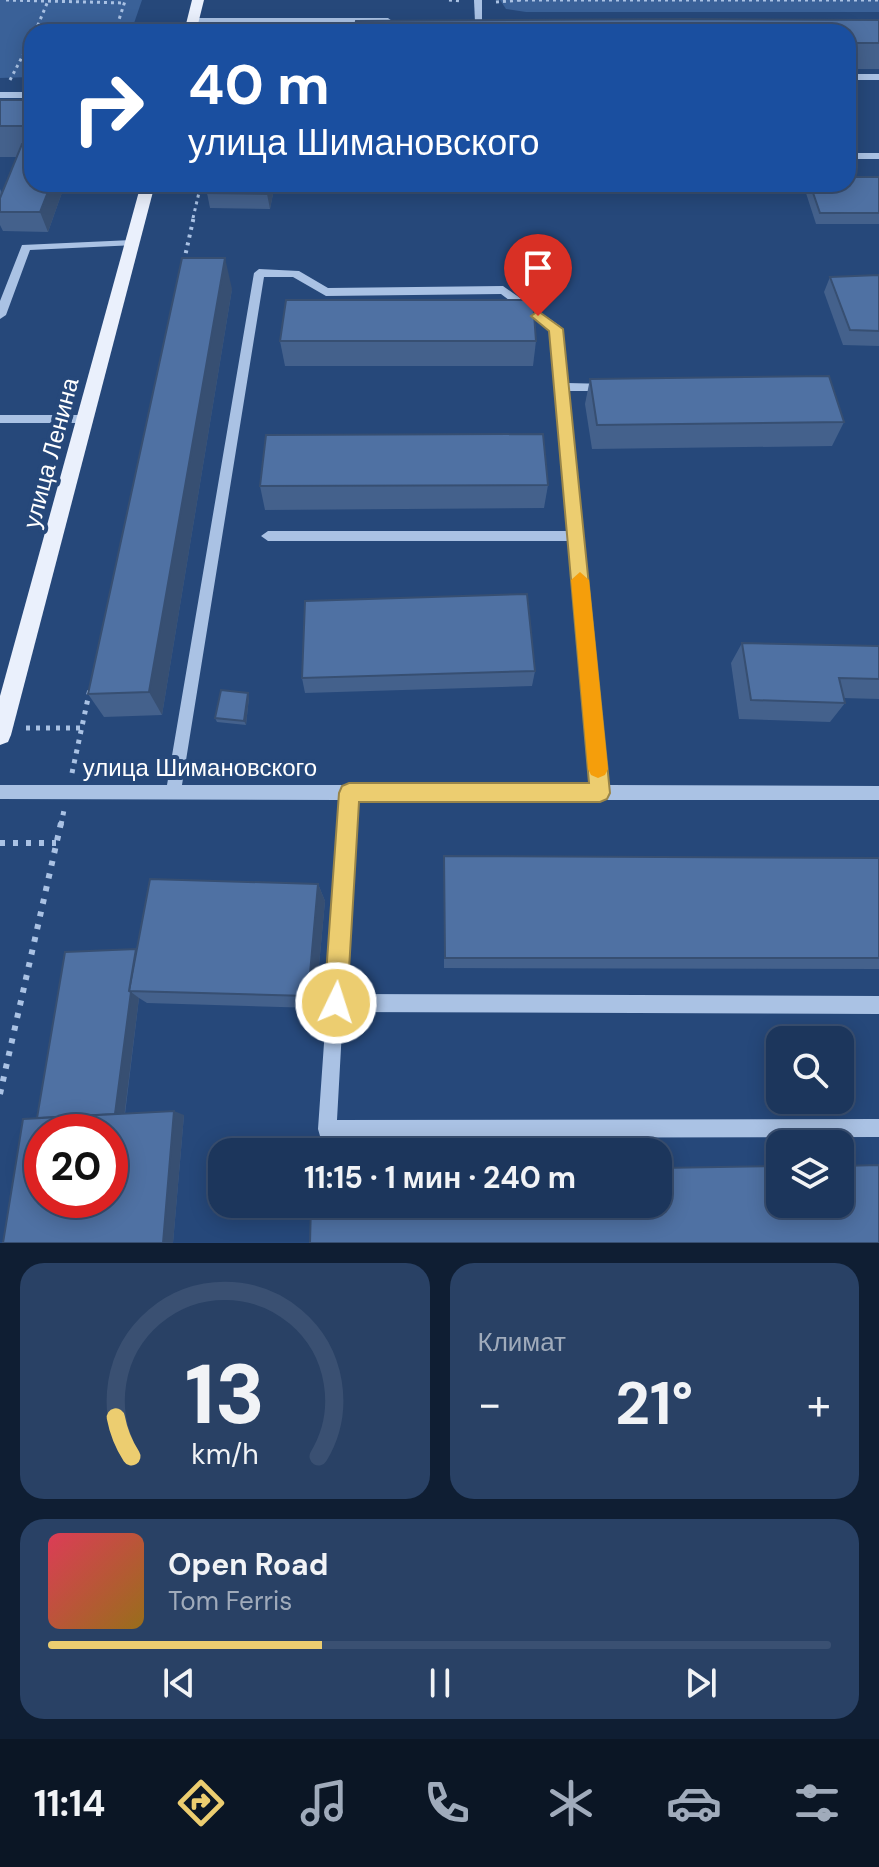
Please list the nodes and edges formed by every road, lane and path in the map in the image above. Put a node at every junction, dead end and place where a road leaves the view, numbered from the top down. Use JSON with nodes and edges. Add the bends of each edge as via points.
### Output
{"nodes":[{"id":1,"x":6,"y":0,"type":"edge"},
{"id":2,"x":198,"y":0,"type":"edge"},
{"id":3,"x":478,"y":0,"type":"edge"},
{"id":4,"x":520,"y":0,"type":"edge"},
{"id":5,"x":879,"y":0,"type":"edge"},
{"id":6,"x":48,"y":1,"type":"edge"},
{"id":7,"x":125,"y":1,"type":"edge"},
{"id":8,"x":766,"y":1,"type":"edge"},
{"id":9,"x":404,"y":21,"type":"edge"},
{"id":10,"x":464,"y":22,"type":"edge"},
{"id":11,"x":479,"y":22,"type":"junction"},
{"id":12,"x":494,"y":22,"type":"edge"},
{"id":13,"x":38,"y":24,"type":"edge"},
{"id":14,"x":118,"y":24,"type":"edge"},
{"id":15,"x":192,"y":24,"type":"edge"},
{"id":16,"x":276,"y":24,"type":"edge"},
{"id":17,"x":24,"y":53,"type":"edge"},
{"id":18,"x":856,"y":77,"type":"edge"},
{"id":19,"x":879,"y":77,"type":"edge"},
{"id":20,"x":1,"y":95,"type":"edge"},
{"id":21,"x":24,"y":95,"type":"edge"},
{"id":22,"x":856,"y":156,"type":"edge"},
{"id":23,"x":879,"y":156,"type":"edge"},
{"id":24,"x":146,"y":192,"type":"edge"},
{"id":25,"x":199,"y":192,"type":"edge"},
{"id":26,"x":132,"y":243,"type":"junction"},
{"id":27,"x":184,"y":262,"type":"edge"},
{"id":28,"x":0,"y":315,"type":"edge"},
{"id":29,"x":562,"y":387,"type":"junction"},
{"id":30,"x":624,"y":387,"type":"edge"},
{"id":31,"x":0,"y":419,"type":"edge"},
{"id":32,"x":85,"y":419,"type":"junction"},
{"id":33,"x":268,"y":536,"type":"dead end"},
{"id":34,"x":576,"y":536,"type":"junction"},
{"id":35,"x":91,"y":682,"type":"edge"},
{"id":36,"x":81,"y":728,"type":"junction"},
{"id":37,"x":1,"y":731,"type":"edge"},
{"id":38,"x":68,"y":791,"type":"junction"},
{"id":39,"x":0,"y":792,"type":"edge"},
{"id":40,"x":173,"y":793,"type":"junction"},
{"id":41,"x":349,"y":793,"type":"junction"},
{"id":42,"x":600,"y":793,"type":"junction"},
{"id":43,"x":879,"y":793,"type":"edge"},
{"id":44,"x":0,"y":843,"type":"edge"},
{"id":45,"x":56,"y":843,"type":"junction"},
{"id":46,"x":336,"y":1003,"type":"junction"},
{"id":47,"x":879,"y":1005,"type":"edge"},
{"id":48,"x":0,"y":1094,"type":"edge"},
{"id":49,"x":879,"y":1128,"type":"edge"}],
"edges":[{"from":1,"to":6,"type":"path"},
{"from":2,"to":15,"type":"main road"},
{"from":3,"to":11,"type":"street"},
{"from":4,"to":8,"type":"path"},
{"from":5,"to":8,"type":"path"},
{"from":6,"to":7,"type":"path"},
{"from":6,"to":13,"type":"path"},
{"from":7,"to":14,"type":"path"},
{"from":9,"to":16,"type":"street"},
{"from":10,"to":11,"type":"street"},
{"from":11,"to":12,"type":"street"},
{"from":17,"to":20,"type":"path"},
{"from":18,"to":19,"type":"street"},
{"from":20,"to":21,"type":"street"},
{"from":22,"to":23,"type":"street"},
{"from":24,"to":26,"type":"main road","name":"улица Ленина"},
{"from":25,"to":27,"type":"path"},
{"from":26,"to":28,"type":"street","via":[[26,247]]},
{"from":26,"to":32,"type":"main road","name":"улица Ленина"},
{"from":29,"to":30,"type":"street"},
{"from":29,"to":34,"type":"street"},
{"from":29,"to":40,"type":"street","via":[[556,329],[503,290],[326,292],[295,273],[259,273]]},
{"from":31,"to":32,"type":"street"},
{"from":32,"to":37,"type":"main road","name":"улица Ленина"},
{"from":33,"to":34,"type":"street"},
{"from":34,"to":42,"type":"street"},
{"from":35,"to":36,"type":"path"},
{"from":36,"to":37,"type":"path"},
{"from":36,"to":38,"type":"path"},
{"from":38,"to":39,"type":"street","name":"улица Шимановского"},
{"from":38,"to":40,"type":"street","name":"улица Шимановского"},
{"from":38,"to":45,"type":"path"},
{"from":40,"to":41,"type":"street","name":"улица Шимановского"},
{"from":41,"to":42,"type":"street","name":"улица Шимановского"},
{"from":41,"to":46,"type":"street"},
{"from":42,"to":43,"type":"street","name":"улица Шимановского"},
{"from":44,"to":45,"type":"path"},
{"from":45,"to":48,"type":"path"},
{"from":46,"to":47,"type":"street"},
{"from":46,"to":49,"type":"street","via":[[327,1129]]}]}
